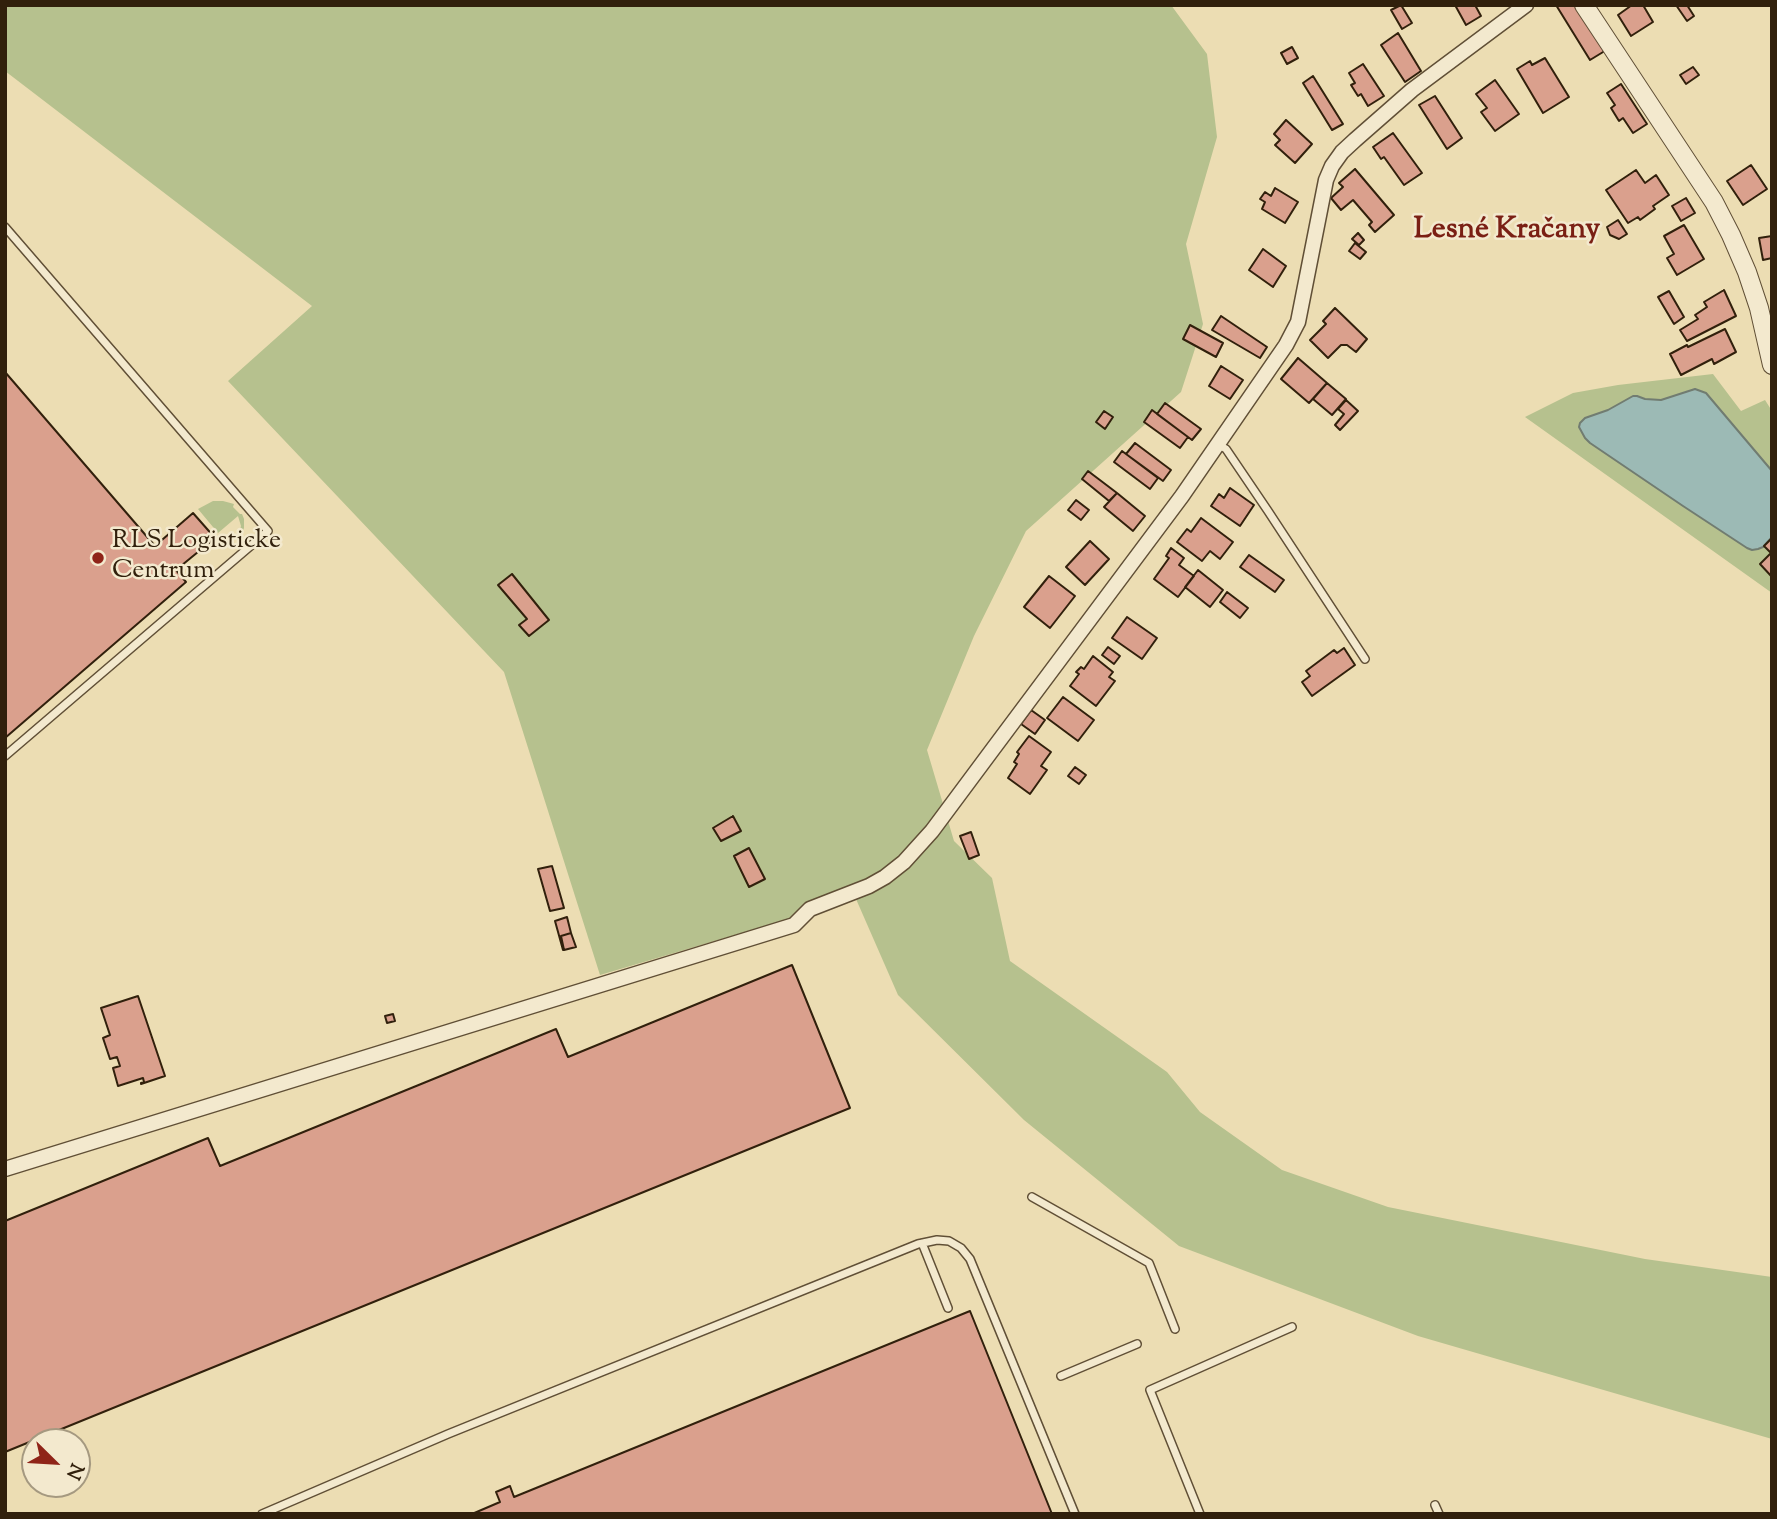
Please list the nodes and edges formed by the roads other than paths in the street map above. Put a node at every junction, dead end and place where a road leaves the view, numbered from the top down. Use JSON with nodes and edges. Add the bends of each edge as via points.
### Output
{"nodes":[{"id":1,"x":1526,"y":5,"type":"edge"},
{"id":2,"x":1584,"y":5,"type":"edge"},
{"id":3,"x":5,"y":227,"type":"edge"},
{"id":4,"x":1772,"y":365,"type":"edge"},
{"id":5,"x":1219,"y":445,"type":"junction"},
{"id":6,"x":1365,"y":659,"type":"dead end"},
{"id":7,"x":5,"y":757,"type":"edge"},
{"id":8,"x":5,"y":1169,"type":"edge"},
{"id":9,"x":1032,"y":1197,"type":"dead end"},
{"id":10,"x":922,"y":1243,"type":"junction"},
{"id":11,"x":948,"y":1308,"type":"dead end"},
{"id":12,"x":1293,"y":1327,"type":"dead end"},
{"id":13,"x":1175,"y":1329,"type":"dead end"},
{"id":14,"x":1137,"y":1343,"type":"dead end"},
{"id":15,"x":1061,"y":1376,"type":"dead end"},
{"id":16,"x":1435,"y":1505,"type":"dead end"},
{"id":17,"x":262,"y":1514,"type":"edge"},
{"id":18,"x":1075,"y":1514,"type":"edge"},
{"id":19,"x":1200,"y":1514,"type":"edge"},
{"id":20,"x":1439,"y":1514,"type":"edge"}],
"edges":[{"from":1,"to":5,"type":"street","via":[[1412,90],[1355,139],[1332,166],[1298,322]]},
{"from":2,"to":4,"type":"street","via":[[1714,202],[1747,272]]},
{"from":3,"to":7,"type":"lane","via":[[268,531]]},
{"from":5,"to":6,"type":"lane","via":[[1226,449]]},
{"from":5,"to":8,"type":"street","via":[[932,831],[885,877],[810,909],[794,926]]},
{"from":9,"to":13,"type":"lane","via":[[1149,1263]]},
{"from":10,"to":11,"type":"lane"},
{"from":10,"to":17,"type":"lane"},
{"from":10,"to":18,"type":"lane","via":[[950,1241],[970,1259]]},
{"from":12,"to":19,"type":"lane","via":[[1150,1390]]},
{"from":14,"to":15,"type":"lane"},
{"from":16,"to":20,"type":"lane"}]}
